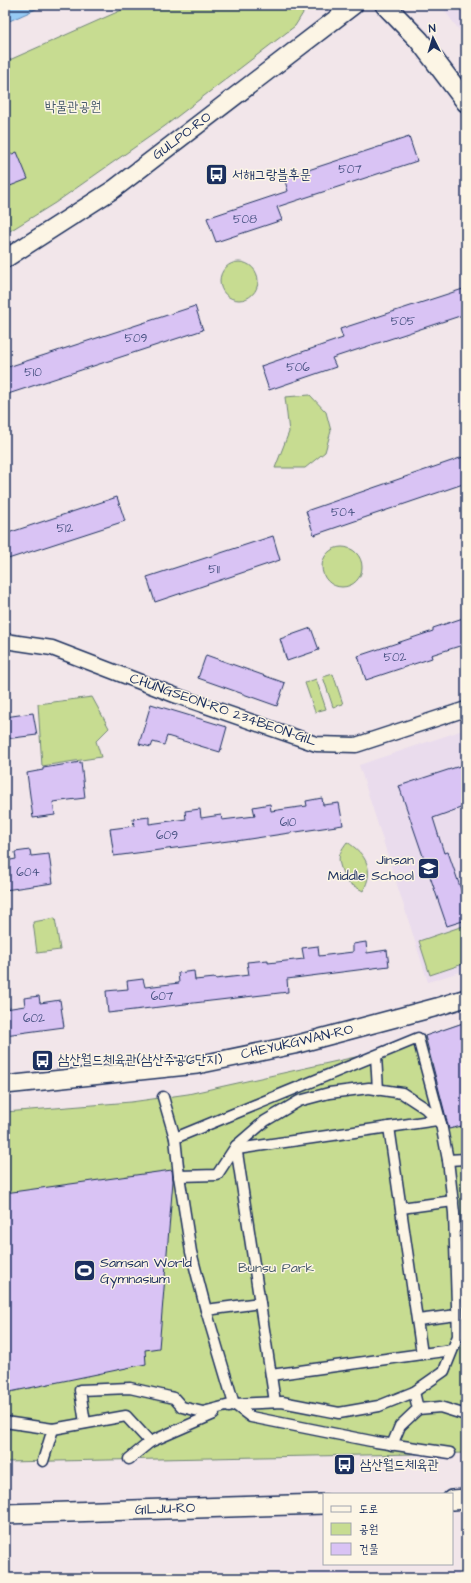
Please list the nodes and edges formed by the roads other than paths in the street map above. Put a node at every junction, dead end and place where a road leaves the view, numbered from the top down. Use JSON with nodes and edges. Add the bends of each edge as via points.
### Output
{"nodes":[{"id":1,"x":354,"y":5,"type":"edge"},
{"id":2,"x":385,"y":5,"type":"edge"},
{"id":3,"x":466,"y":102,"type":"edge"},
{"id":4,"x":5,"y":259,"type":"edge"},
{"id":5,"x":5,"y":641,"type":"edge"},
{"id":6,"x":466,"y":709,"type":"edge"},
{"id":7,"x":466,"y":998,"type":"edge"},
{"id":8,"x":376,"y":1056,"type":"junction"},
{"id":9,"x":5,"y":1085,"type":"edge"},
{"id":10,"x":378,"y":1090,"type":"junction"},
{"id":11,"x":163,"y":1097,"type":"dead end"},
{"id":12,"x":439,"y":1122,"type":"junction"},
{"id":13,"x":389,"y":1127,"type":"junction"},
{"id":14,"x":175,"y":1138,"type":"junction"},
{"id":15,"x":236,"y":1147,"type":"junction"},
{"id":16,"x":448,"y":1160,"type":"junction"},
{"id":17,"x":466,"y":1160,"type":"edge"},
{"id":18,"x":178,"y":1176,"type":"junction"},
{"id":19,"x":453,"y":1201,"type":"junction"},
{"id":20,"x":401,"y":1208,"type":"junction"},
{"id":21,"x":260,"y":1303,"type":"junction"},
{"id":22,"x":206,"y":1310,"type":"junction"},
{"id":23,"x":456,"y":1315,"type":"junction"},
{"id":24,"x":418,"y":1320,"type":"junction"},
{"id":25,"x":452,"y":1350,"type":"junction"},
{"id":26,"x":422,"y":1354,"type":"junction"},
{"id":27,"x":271,"y":1375,"type":"junction"},
{"id":28,"x":414,"y":1392,"type":"junction"},
{"id":29,"x":275,"y":1402,"type":"junction"},
{"id":30,"x":234,"y":1404,"type":"junction"},
{"id":31,"x":418,"y":1409,"type":"junction"},
{"id":32,"x":466,"y":1415,"type":"edge"},
{"id":33,"x":5,"y":1422,"type":"edge"},
{"id":34,"x":85,"y":1423,"type":"junction"},
{"id":35,"x":53,"y":1429,"type":"junction"},
{"id":36,"x":150,"y":1442,"type":"junction"},
{"id":37,"x":392,"y":1445,"type":"junction"},
{"id":38,"x":450,"y":1452,"type":"dead end"},
{"id":39,"x":129,"y":1459,"type":"dead end"},
{"id":40,"x":43,"y":1461,"type":"dead end"},
{"id":41,"x":466,"y":1499,"type":"edge"},
{"id":42,"x":453,"y":1500,"type":"edge"},
{"id":43,"x":323,"y":1504,"type":"edge"},
{"id":44,"x":5,"y":1514,"type":"edge"}],
"edges":[{"from":1,"to":4,"type":"street","name":"GULPO-RO","via":[[114,189]]},
{"from":2,"to":3,"type":"main road","via":[[419,40]]},
{"from":5,"to":6,"type":"street","name":"CHUNGSEON-RO 234BEON-GIL","via":[[52,648],[177,696],[316,744],[356,745]]},
{"from":7,"to":9,"type":"street","name":"CHEYUKGWAN-RO","via":[[294,1045],[197,1065]]},
{"from":8,"to":10,"type":"street"},
{"from":8,"to":12,"type":"street","via":[[418,1038]]},
{"from":8,"to":14,"type":"street"},
{"from":10,"to":12,"type":"street","via":[[402,1093],[425,1108]]},
{"from":10,"to":15,"type":"street","via":[[369,1088],[329,1093],[299,1101],[265,1121]]},
{"from":11,"to":14,"type":"street"},
{"from":12,"to":13,"type":"street"},
{"from":12,"to":16,"type":"street"},
{"from":13,"to":15,"type":"street"},
{"from":13,"to":20,"type":"street"},
{"from":14,"to":18,"type":"street"},
{"from":15,"to":18,"type":"street","via":[[217,1175]]},
{"from":15,"to":21,"type":"street"},
{"from":16,"to":17,"type":"street"},
{"from":16,"to":19,"type":"street"},
{"from":18,"to":22,"type":"street","via":[[191,1252]]},
{"from":19,"to":20,"type":"street"},
{"from":19,"to":23,"type":"street"},
{"from":20,"to":24,"type":"street"},
{"from":21,"to":22,"type":"street"},
{"from":21,"to":27,"type":"street"},
{"from":22,"to":30,"type":"street"},
{"from":23,"to":24,"type":"street"},
{"from":23,"to":25,"type":"street","via":[[458,1336]]},
{"from":24,"to":26,"type":"street"},
{"from":25,"to":26,"type":"street"},
{"from":25,"to":28,"type":"street","via":[[444,1372]]},
{"from":26,"to":27,"type":"street"},
{"from":27,"to":29,"type":"street"},
{"from":28,"to":29,"type":"street","via":[[379,1406],[339,1413]]},
{"from":28,"to":31,"type":"street"},
{"from":29,"to":30,"type":"street"},
{"from":30,"to":34,"type":"street","via":[[203,1412],[182,1407],[174,1398],[130,1388],[80,1390]]},
{"from":30,"to":36,"type":"street"},
{"from":30,"to":37,"type":"street","via":[[251,1418]]},
{"from":31,"to":32,"type":"street","via":[[440,1407]]},
{"from":31,"to":37,"type":"street","via":[[400,1426]]},
{"from":33,"to":35,"type":"street"},
{"from":34,"to":35,"type":"street"},
{"from":34,"to":36,"type":"street","via":[[126,1416]]},
{"from":35,"to":40,"type":"street"},
{"from":36,"to":39,"type":"street"},
{"from":37,"to":38,"type":"street"},
{"from":41,"to":42,"type":"main road"},
{"from":43,"to":44,"type":"main road","name":"GILJU-RO"}]}
